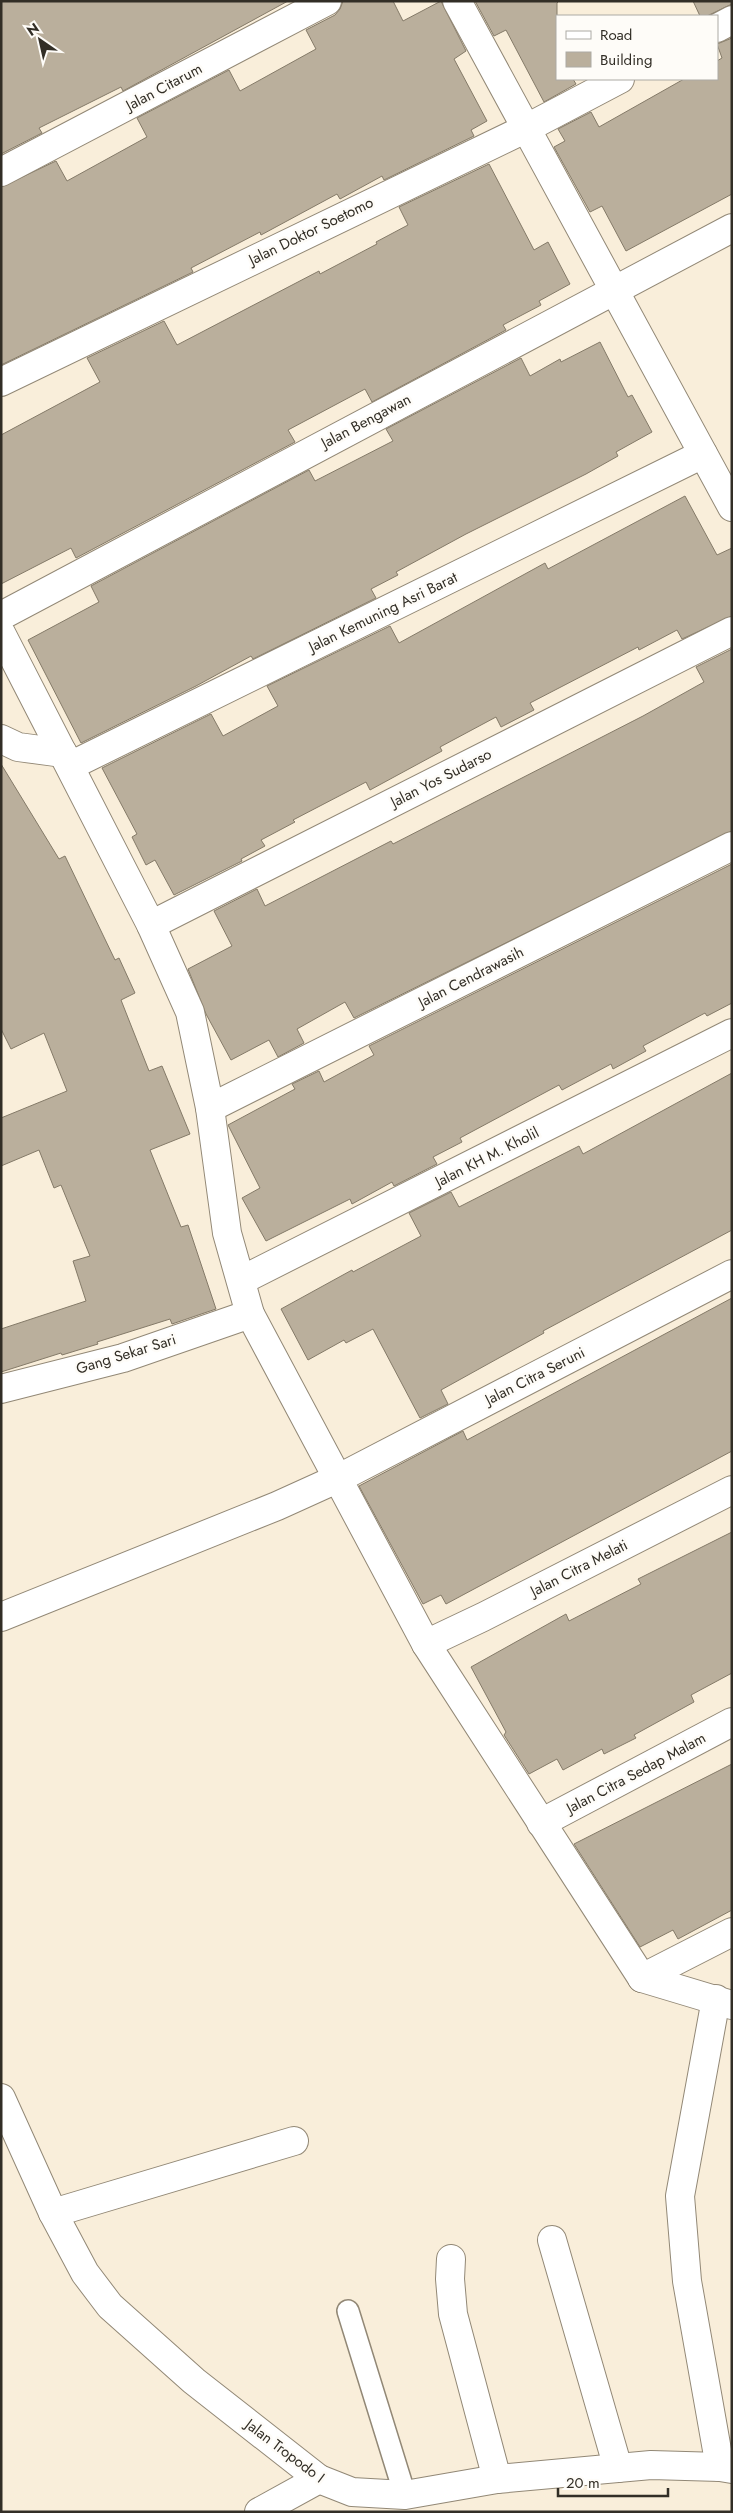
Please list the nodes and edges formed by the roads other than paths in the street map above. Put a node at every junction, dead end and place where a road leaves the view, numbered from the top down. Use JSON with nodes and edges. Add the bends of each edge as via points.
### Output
{"nodes":[{"id":1,"x":327,"y":1,"type":"edge"},
{"id":2,"x":457,"y":1,"type":"edge"},
{"id":3,"x":732,"y":20,"type":"edge"},
{"id":4,"x":718,"y":27,"type":"edge"},
{"id":5,"x":618,"y":80,"type":"edge"},
{"id":6,"x":526,"y":128,"type":"junction"},
{"id":7,"x":1,"y":172,"type":"edge"},
{"id":8,"x":732,"y":228,"type":"edge"},
{"id":9,"x":612,"y":290,"type":"junction"},
{"id":10,"x":1,"y":382,"type":"edge"},
{"id":11,"x":697,"y":457,"type":"junction"},
{"id":12,"x":732,"y":507,"type":"edge"},
{"id":13,"x":1,"y":616,"type":"edge"},
{"id":14,"x":732,"y":631,"type":"edge"},
{"id":15,"x":1,"y":633,"type":"edge"},
{"id":16,"x":1,"y":739,"type":"edge"},
{"id":17,"x":70,"y":761,"type":"junction"},
{"id":18,"x":732,"y":846,"type":"edge"},
{"id":19,"x":151,"y":925,"type":"junction"},
{"id":20,"x":732,"y":1033,"type":"edge"},
{"id":21,"x":210,"y":1108,"type":"junction"},
{"id":22,"x":732,"y":1274,"type":"edge"},
{"id":23,"x":242,"y":1280,"type":"junction"},
{"id":24,"x":250,"y":1314,"type":"junction"},
{"id":25,"x":1,"y":1389,"type":"edge"},
{"id":26,"x":337,"y":1478,"type":"junction"},
{"id":27,"x":732,"y":1490,"type":"edge"},
{"id":28,"x":1,"y":1617,"type":"edge"},
{"id":29,"x":426,"y":1644,"type":"junction"},
{"id":30,"x":732,"y":1722,"type":"edge"},
{"id":31,"x":541,"y":1823,"type":"junction"},
{"id":32,"x":732,"y":1932,"type":"edge"},
{"id":33,"x":642,"y":1978,"type":"junction"},
{"id":34,"x":724,"y":2002,"type":"edge"},
{"id":35,"x":1,"y":2098,"type":"edge"},
{"id":36,"x":294,"y":2140,"type":"dead end"},
{"id":37,"x":53,"y":2213,"type":"junction"},
{"id":38,"x":552,"y":2240,"type":"dead end"},
{"id":39,"x":451,"y":2259,"type":"dead end"},
{"id":40,"x":348,"y":2311,"type":"dead end"},
{"id":41,"x":618,"y":2468,"type":"junction"},
{"id":42,"x":726,"y":2468,"type":"edge"},
{"id":43,"x":319,"y":2480,"type":"junction"},
{"id":44,"x":497,"y":2480,"type":"junction"},
{"id":45,"x":406,"y":2496,"type":"junction"},
{"id":46,"x":259,"y":2512,"type":"edge"}],
"edges":[{"from":1,"to":7,"type":"street","name":"Jalan Citarum"},
{"from":2,"to":6,"type":"street"},
{"from":3,"to":4,"type":"street"},
{"from":5,"to":6,"type":"street","name":"Jalan Doktor Soetomo"},
{"from":6,"to":9,"type":"street"},
{"from":6,"to":10,"type":"street","name":"Jalan Doktor Soetomo"},
{"from":8,"to":9,"type":"street","name":"Jalan Bengawan"},
{"from":9,"to":11,"type":"street"},
{"from":9,"to":13,"type":"street","name":"Jalan Bengawan"},
{"from":11,"to":12,"type":"street"},
{"from":11,"to":17,"type":"street","name":"Jalan Kemuning Asri Barat"},
{"from":14,"to":19,"type":"street","name":"Jalan Yos Sudarso"},
{"from":15,"to":17,"type":"street"},
{"from":16,"to":17,"type":"street"},
{"from":17,"to":19,"type":"street"},
{"from":18,"to":21,"type":"street","name":"Jalan Cendrawasih"},
{"from":19,"to":21,"type":"street","via":[[190,1012]]},
{"from":20,"to":23,"type":"street","name":"Jalan KH M. Kholil"},
{"from":21,"to":23,"type":"street","via":[[227,1234]]},
{"from":22,"to":26,"type":"street","name":"Jalan Citra Seruni"},
{"from":23,"to":24,"type":"street"},
{"from":24,"to":25,"type":"street","name":"Gang Sekar Sari","via":[[123,1358]]},
{"from":24,"to":26,"type":"street"},
{"from":26,"to":28,"type":"street","name":"Jalan Citra Seruni","via":[[276,1506]]},
{"from":26,"to":29,"type":"street"},
{"from":27,"to":29,"type":"street","name":"Jalan Citra Melati"},
{"from":29,"to":31,"type":"street"},
{"from":30,"to":31,"type":"street","name":"Jalan Citra Sedap Malam"},
{"from":31,"to":33,"type":"street"},
{"from":32,"to":33,"type":"street"},
{"from":33,"to":34,"type":"street"},
{"from":34,"to":42,"type":"street","via":[[680,2196],[687,2282]]},
{"from":35,"to":37,"type":"street","name":"Jalan Tropodo I"},
{"from":36,"to":37,"type":"street"},
{"from":37,"to":43,"type":"street","name":"Jalan Tropodo I","via":[[85,2273],[110,2306],[194,2381]]},
{"from":38,"to":41,"type":"street"},
{"from":39,"to":44,"type":"street","via":[[453,2314]]},
{"from":40,"to":45,"type":"lane"},
{"from":41,"to":42,"type":"street","name":"Jalan Tropodo I","via":[[651,2465]]},
{"from":41,"to":44,"type":"street","name":"Jalan Tropodo I"},
{"from":43,"to":45,"type":"street","name":"Jalan Tropodo I","via":[[352,2492]]},
{"from":43,"to":46,"type":"street"},
{"from":44,"to":45,"type":"street","name":"Jalan Tropodo I"}]}
